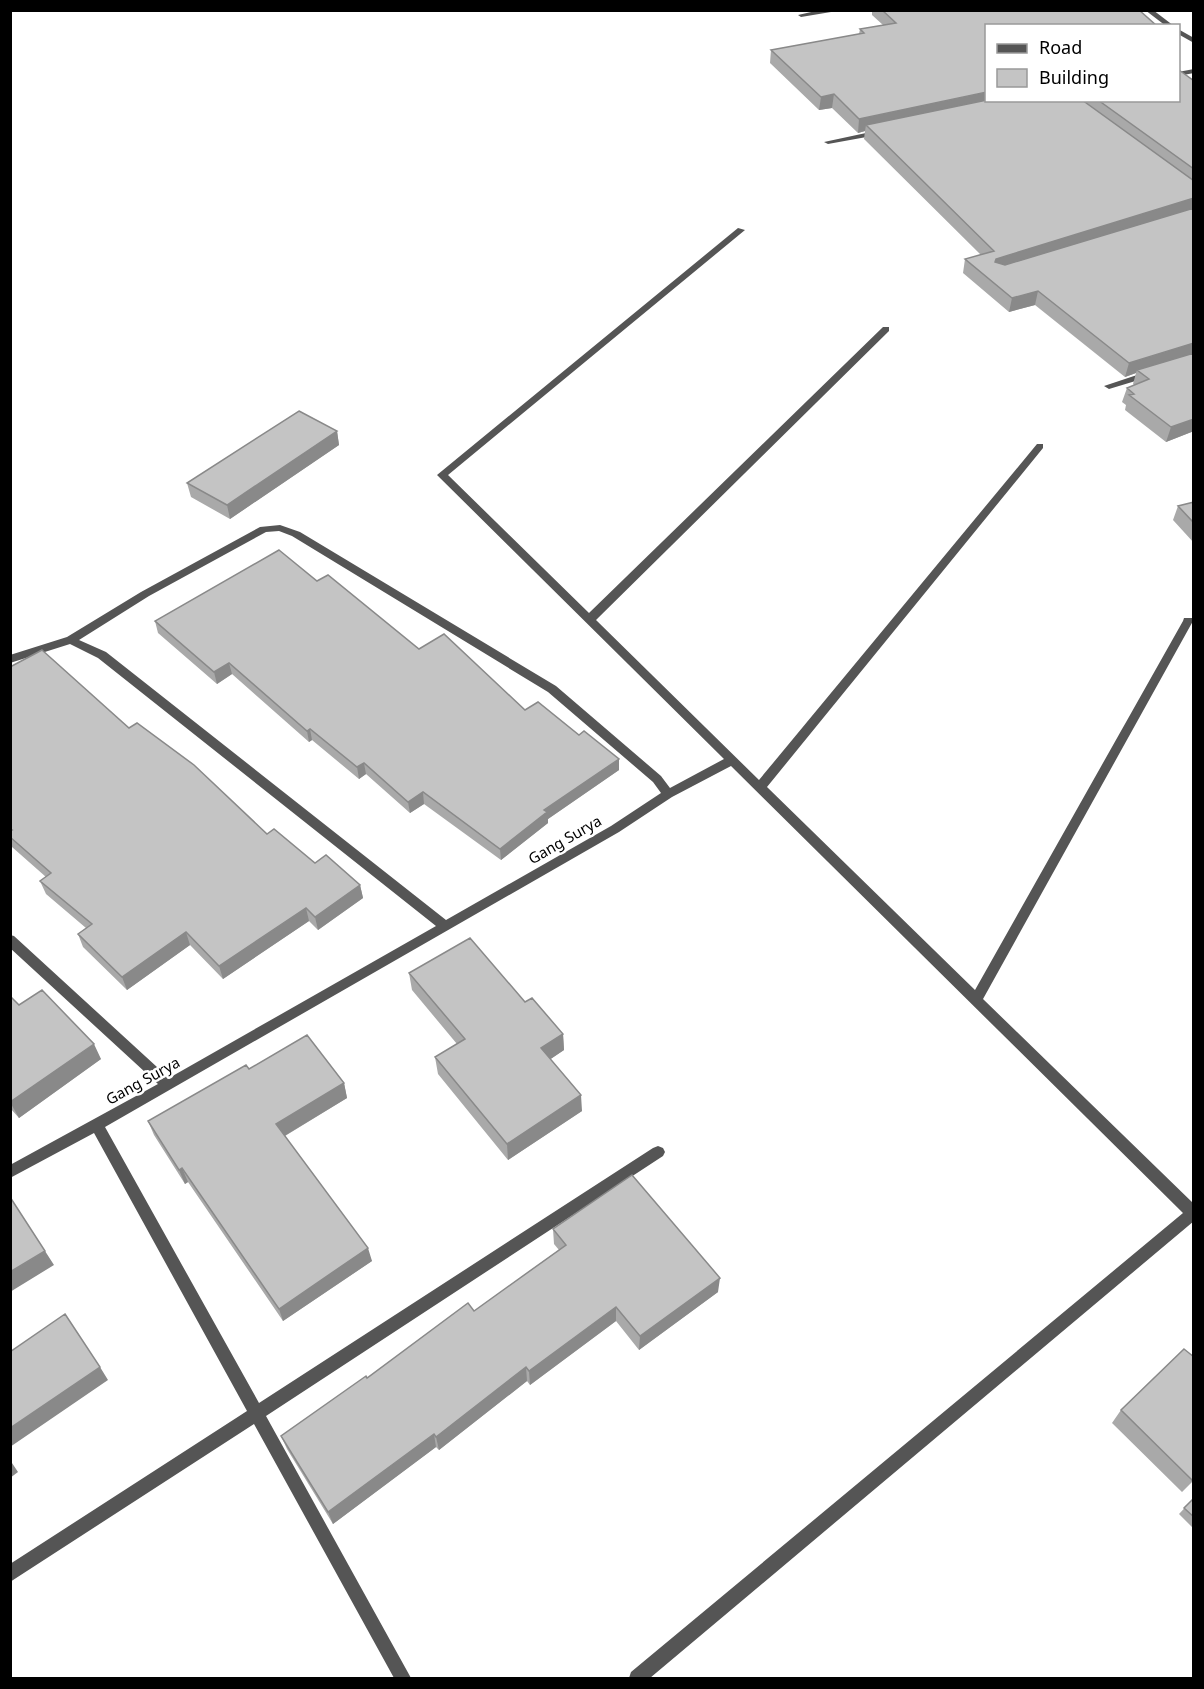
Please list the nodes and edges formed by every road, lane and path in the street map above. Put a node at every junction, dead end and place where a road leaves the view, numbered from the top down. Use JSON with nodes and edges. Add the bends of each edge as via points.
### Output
{"nodes":[{"id":1,"x":840,"y":10,"type":"edge"},
{"id":2,"x":1148,"y":10,"type":"edge"},
{"id":3,"x":801,"y":15,"type":"dead end"},
{"id":4,"x":1168,"y":24,"type":"edge"},
{"id":5,"x":1180,"y":32,"type":"edge"},
{"id":6,"x":1194,"y":41,"type":"edge"},
{"id":7,"x":885,"y":131,"type":"edge"},
{"id":8,"x":828,"y":142,"type":"dead end"},
{"id":9,"x":741,"y":230,"type":"dead end"},
{"id":10,"x":886,"y":329,"type":"dead end"},
{"id":11,"x":1162,"y":370,"type":"edge"},
{"id":12,"x":1109,"y":386,"type":"dead end"},
{"id":13,"x":1040,"y":446,"type":"dead end"},
{"id":14,"x":590,"y":619,"type":"junction"},
{"id":15,"x":1188,"y":621,"type":"dead end"},
{"id":16,"x":71,"y":640,"type":"junction"},
{"id":17,"x":10,"y":659,"type":"edge"},
{"id":18,"x":732,"y":760,"type":"junction"},
{"id":19,"x":760,"y":787,"type":"junction"},
{"id":20,"x":668,"y":794,"type":"junction"},
{"id":21,"x":445,"y":926,"type":"junction"},
{"id":22,"x":10,"y":940,"type":"edge"},
{"id":23,"x":976,"y":1000,"type":"junction"},
{"id":24,"x":168,"y":1085,"type":"junction"},
{"id":25,"x":96,"y":1124,"type":"junction"},
{"id":26,"x":658,"y":1152,"type":"dead end"},
{"id":27,"x":10,"y":1172,"type":"edge"},
{"id":28,"x":1193,"y":1213,"type":"edge"},
{"id":29,"x":254,"y":1413,"type":"junction"},
{"id":30,"x":10,"y":1574,"type":"edge"},
{"id":31,"x":403,"y":1678,"type":"edge"},
{"id":32,"x":637,"y":1678,"type":"edge"}],
"edges":[{"from":1,"to":3,"type":"street"},
{"from":2,"to":4,"type":"street"},
{"from":5,"to":6,"type":"street"},
{"from":7,"to":8,"type":"street"},
{"from":9,"to":14,"type":"street","via":[[442,475]]},
{"from":10,"to":14,"type":"street"},
{"from":11,"to":12,"type":"street"},
{"from":13,"to":19,"type":"street"},
{"from":14,"to":18,"type":"street"},
{"from":15,"to":23,"type":"street"},
{"from":16,"to":17,"type":"street"},
{"from":16,"to":20,"type":"street","via":[[225,548],[264,529],[280,528],[552,689],[657,779]]},
{"from":16,"to":21,"type":"street","via":[[102,655]]},
{"from":18,"to":19,"type":"street"},
{"from":18,"to":20,"type":"street","name":"Gang Surya"},
{"from":19,"to":23,"type":"street"},
{"from":20,"to":21,"type":"street","name":"Gang Surya"},
{"from":21,"to":24,"type":"street","name":"Gang Surya"},
{"from":22,"to":24,"type":"street"},
{"from":23,"to":28,"type":"street"},
{"from":24,"to":25,"type":"street","name":"Gang Surya"},
{"from":25,"to":27,"type":"street","name":"Gang Surya"},
{"from":25,"to":29,"type":"street"},
{"from":26,"to":29,"type":"street"},
{"from":28,"to":32,"type":"street"},
{"from":29,"to":30,"type":"street"},
{"from":29,"to":31,"type":"street"}]}
